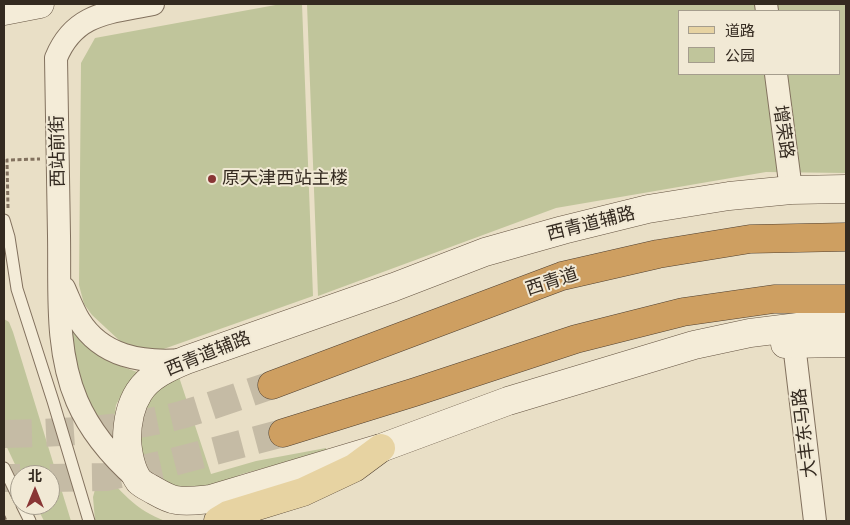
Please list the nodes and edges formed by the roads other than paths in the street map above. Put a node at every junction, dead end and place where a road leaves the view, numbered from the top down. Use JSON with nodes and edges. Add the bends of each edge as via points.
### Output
{"nodes":[{"id":1,"x":40,"y":4,"type":"edge"},
{"id":2,"x":153,"y":4,"type":"edge"},
{"id":3,"x":4,"y":11,"type":"edge"},
{"id":4,"x":776,"y":75,"type":"edge"},
{"id":5,"x":846,"y":189,"type":"edge"},
{"id":6,"x":791,"y":190,"type":"junction"},
{"id":7,"x":4,"y":220,"type":"edge"},
{"id":8,"x":846,"y":237,"type":"edge"},
{"id":9,"x":60,"y":278,"type":"junction"},
{"id":10,"x":846,"y":299,"type":"edge"},
{"id":11,"x":846,"y":321,"type":"edge"},
{"id":12,"x":846,"y":343,"type":"edge"},
{"id":13,"x":794,"y":344,"type":"junction"},
{"id":14,"x":186,"y":360,"type":"junction"},
{"id":15,"x":632,"y":364,"type":"junction"},
{"id":16,"x":272,"y":385,"type":"tunnel mouth"},
{"id":17,"x":284,"y":433,"type":"tunnel mouth"},
{"id":18,"x":381,"y":448,"type":"junction"},
{"id":19,"x":4,"y":468,"type":"edge"},
{"id":20,"x":10,"y":480,"type":"edge"},
{"id":21,"x":140,"y":481,"type":"junction"},
{"id":22,"x":89,"y":521,"type":"edge"},
{"id":23,"x":218,"y":521,"type":"edge"},
{"id":24,"x":815,"y":521,"type":"edge"}],
"edges":[{"from":1,"to":3,"type":"street"},
{"from":2,"to":9,"type":"street","name":"西站前街","via":[[85,21],[63,42],[56,58]]},
{"from":4,"to":6,"type":"street","name":"增荣路"},
{"from":5,"to":6,"type":"street","name":"西青道辅路"},
{"from":6,"to":14,"type":"street","name":"西青道辅路","via":[[648,209],[485,252]]},
{"from":7,"to":22,"type":"lane","via":[[17,289]]},
{"from":8,"to":16,"type":"highway","name":"西青道","via":[[750,239],[658,254],[562,276]]},
{"from":9,"to":14,"type":"street","via":[[79,321],[96,341],[122,355],[150,361]]},
{"from":9,"to":21,"type":"street","name":"西站前街","via":[[64,355],[78,402],[110,453]]},
{"from":10,"to":17,"type":"highway","via":[[774,299],[683,312],[576,339]]},
{"from":11,"to":15,"type":"street","via":[[750,333],[694,345]]},
{"from":12,"to":13,"type":"street"},
{"from":13,"to":15,"type":"street"},
{"from":13,"to":24,"type":"street","name":"大丰东马路"},
{"from":14,"to":21,"type":"street","name":"西青道辅路","via":[[151,379],[139,392],[132,407],[127,446]]},
{"from":15,"to":18,"type":"street","via":[[508,401]]},
{"from":18,"to":21,"type":"street","via":[[211,499],[174,500]]},
{"from":18,"to":23,"type":"main road","via":[[354,468],[303,492]]},
{"from":19,"to":20,"type":"lane"}]}
